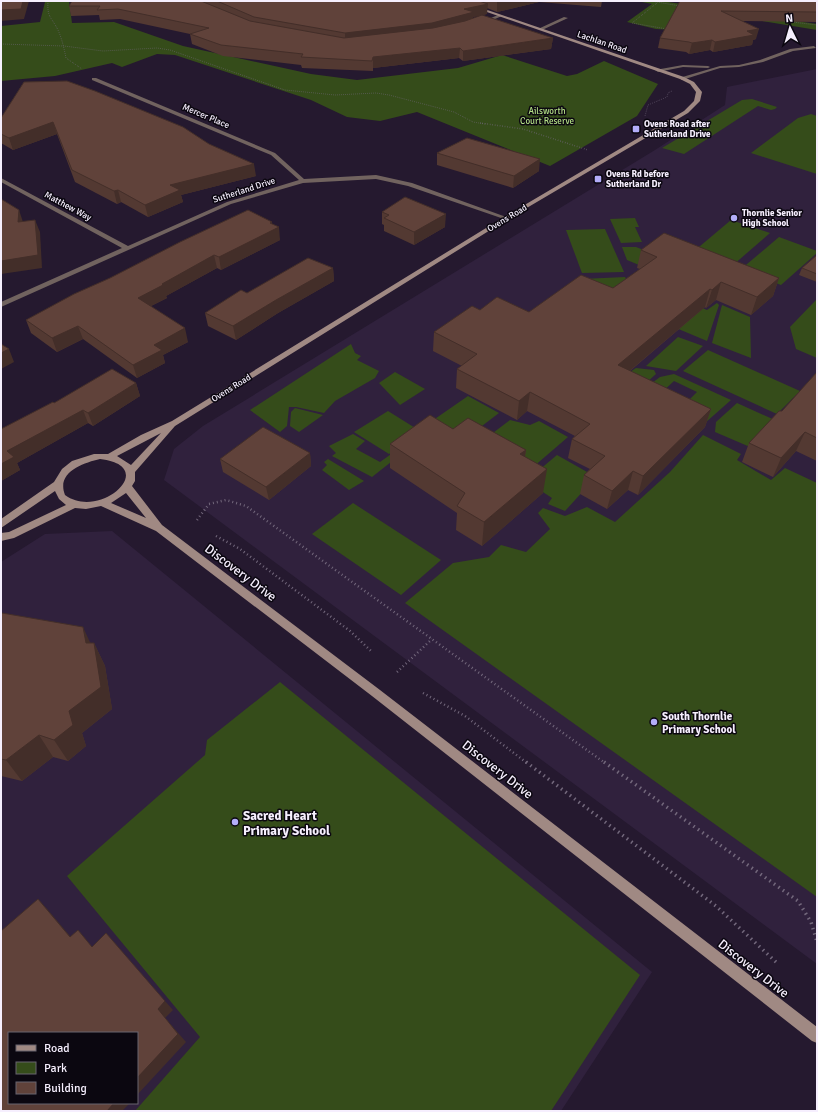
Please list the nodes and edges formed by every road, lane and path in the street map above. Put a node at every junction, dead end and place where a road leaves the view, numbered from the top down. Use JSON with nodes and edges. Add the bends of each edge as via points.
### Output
{"nodes":[{"id":1,"x":48,"y":1,"type":"edge"},
{"id":2,"x":456,"y":1,"type":"edge"},
{"id":3,"x":651,"y":1,"type":"edge"},
{"id":4,"x":659,"y":2,"type":"edge"},
{"id":5,"x":682,"y":6,"type":"edge"},
{"id":6,"x":500,"y":16,"type":"junction"},
{"id":7,"x":566,"y":18,"type":"dead end"},
{"id":8,"x":780,"y":21,"type":"edge"},
{"id":9,"x":477,"y":24,"type":"edge"},
{"id":10,"x":817,"y":26,"type":"edge"},
{"id":11,"x":540,"y":29,"type":"junction"},
{"id":12,"x":669,"y":29,"type":"edge"},
{"id":13,"x":1,"y":44,"type":"edge"},
{"id":14,"x":64,"y":46,"type":"junction"},
{"id":15,"x":814,"y":47,"type":"dead end"},
{"id":16,"x":720,"y":67,"type":"junction"},
{"id":17,"x":658,"y":70,"type":"junction"},
{"id":18,"x":682,"y":78,"type":"junction"},
{"id":19,"x":94,"y":79,"type":"joint"},
{"id":20,"x":675,"y":90,"type":"dead end"},
{"id":21,"x":641,"y":119,"type":"dead end"},
{"id":22,"x":594,"y":153,"type":"dead end"},
{"id":23,"x":1,"y":180,"type":"edge"},
{"id":24,"x":303,"y":181,"type":"junction"},
{"id":25,"x":506,"y":218,"type":"junction"},
{"id":26,"x":127,"y":248,"type":"junction"},
{"id":27,"x":1,"y":305,"type":"edge"},
{"id":28,"x":175,"y":423,"type":"junction"},
{"id":29,"x":111,"y":456,"type":"junction"},
{"id":30,"x":131,"y":470,"type":"junction"},
{"id":31,"x":58,"y":484,"type":"junction"},
{"id":32,"x":127,"y":487,"type":"junction"},
{"id":33,"x":103,"y":503,"type":"junction"},
{"id":34,"x":75,"y":504,"type":"junction"},
{"id":35,"x":196,"y":520,"type":"dead end"},
{"id":36,"x":1,"y":524,"type":"edge"},
{"id":37,"x":159,"y":528,"type":"junction"},
{"id":38,"x":216,"y":536,"type":"dead end"},
{"id":39,"x":1,"y":537,"type":"edge"},
{"id":40,"x":432,"y":638,"type":"junction"},
{"id":41,"x":372,"y":652,"type":"dead end"},
{"id":42,"x":397,"y":672,"type":"dead end"},
{"id":43,"x":423,"y":692,"type":"dead end"},
{"id":44,"x":817,"y":942,"type":"edge"},
{"id":45,"x":777,"y":962,"type":"dead end"},
{"id":46,"x":817,"y":1036,"type":"edge"}],
"edges":[{"from":1,"to":14,"type":"path","via":[[47,12]]},
{"from":2,"to":6,"type":"street","name":"Lachlan Road"},
{"from":3,"to":4,"type":"path"},
{"from":4,"to":5,"type":"path"},
{"from":4,"to":12,"type":"path","via":[[632,23]]},
{"from":6,"to":9,"type":"street"},
{"from":6,"to":11,"type":"street","name":"Lachlan Road"},
{"from":7,"to":11,"type":"street"},
{"from":8,"to":10,"type":"path"},
{"from":11,"to":17,"type":"street","name":"Lachlan Road"},
{"from":13,"to":14,"type":"path"},
{"from":14,"to":19,"type":"path","via":[[66,58]]},
{"from":14,"to":22,"type":"path","via":[[103,51],[157,48],[170,50],[285,90],[335,95],[389,95],[454,112],[473,122],[523,129]]},
{"from":15,"to":16,"type":"street","via":[[792,50],[739,66]]},
{"from":16,"to":17,"type":"street","name":"Lachlan Road","via":[[683,66]]},
{"from":16,"to":18,"type":"street"},
{"from":17,"to":18,"type":"street","name":"Lachlan Road"},
{"from":18,"to":25,"type":"street","name":"Ovens Road","via":[[692,83],[698,92],[697,101],[686,112]]},
{"from":19,"to":24,"type":"street","name":"Mercer Place","via":[[273,154]]},
{"from":20,"to":21,"type":"path","via":[[648,105],[646,116]]},
{"from":23,"to":26,"type":"street","name":"Matthew Way"},
{"from":24,"to":25,"type":"street","name":"Sutherland Drive","via":[[383,178],[410,184]]},
{"from":24,"to":26,"type":"street","name":"Sutherland Drive","via":[[229,203]]},
{"from":25,"to":28,"type":"street","name":"Ovens Road"},
{"from":26,"to":27,"type":"street","name":"Sutherland Drive"},
{"from":28,"to":29,"type":"street","name":"Ovens Road"},
{"from":28,"to":30,"type":"street","name":"Ovens Road"},
{"from":29,"to":30,"type":"street","via":[[120,459]]},
{"from":29,"to":31,"type":"street","name":"Ovens Road","via":[[88,458],[77,462],[61,476]]},
{"from":30,"to":32,"type":"street","name":"Ovens Road","via":[[131,479]]},
{"from":31,"to":34,"type":"street","via":[[62,496]]},
{"from":31,"to":36,"type":"street","name":"Ovens Road"},
{"from":32,"to":33,"type":"street"},
{"from":32,"to":37,"type":"street","name":"Discovery Drive"},
{"from":33,"to":34,"type":"street"},
{"from":33,"to":37,"type":"street","name":"Discovery Drive"},
{"from":34,"to":39,"type":"street"},
{"from":35,"to":40,"type":"path","via":[[209,504],[226,500],[246,506]]},
{"from":37,"to":46,"type":"street","name":"Discovery Drive","via":[[371,689]]},
{"from":38,"to":41,"type":"path","via":[[240,549],[350,631]]},
{"from":40,"to":42,"type":"path"},
{"from":40,"to":44,"type":"path","via":[[798,901],[811,922]]},
{"from":43,"to":45,"type":"path","via":[[465,716],[716,906]]}]}
